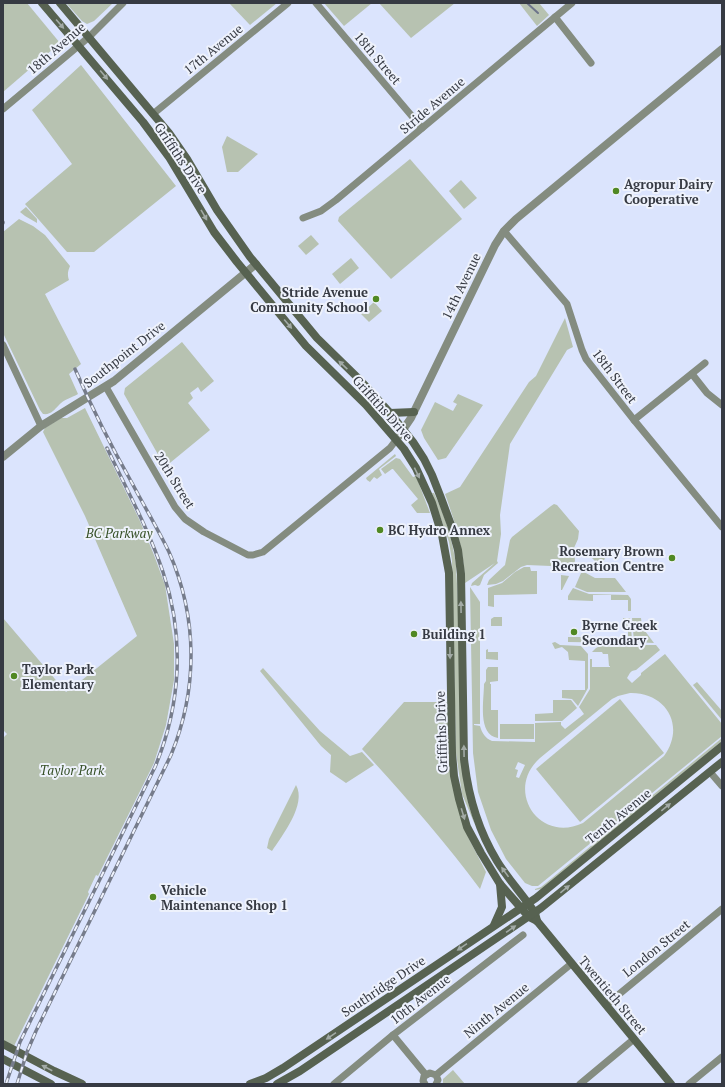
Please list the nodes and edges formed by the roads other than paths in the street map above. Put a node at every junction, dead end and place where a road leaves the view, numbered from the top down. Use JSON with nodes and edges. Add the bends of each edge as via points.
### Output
{"nodes":[{"id":1,"x":42,"y":3,"type":"edge"},
{"id":2,"x":60,"y":3,"type":"edge"},
{"id":3,"x":123,"y":3,"type":"edge"},
{"id":4,"x":288,"y":3,"type":"edge"},
{"id":5,"x":316,"y":3,"type":"edge"},
{"id":6,"x":572,"y":3,"type":"edge"},
{"id":7,"x":555,"y":17,"type":"junction"},
{"id":8,"x":89,"y":37,"type":"junction"},
{"id":9,"x":79,"y":46,"type":"junction"},
{"id":10,"x":722,"y":49,"type":"edge"},
{"id":11,"x":591,"y":63,"type":"dead end"},
{"id":12,"x":3,"y":109,"type":"edge"},
{"id":13,"x":153,"y":114,"type":"junction"},
{"id":14,"x":422,"y":128,"type":"junction"},
{"id":15,"x":303,"y":218,"type":"dead end"},
{"id":16,"x":504,"y":231,"type":"junction"},
{"id":17,"x":256,"y":264,"type":"junction"},
{"id":18,"x":245,"y":273,"type":"junction"},
{"id":19,"x":3,"y":345,"type":"edge"},
{"id":20,"x":705,"y":363,"type":"dead end"},
{"id":21,"x":692,"y":374,"type":"junction"},
{"id":22,"x":106,"y":386,"type":"junction"},
{"id":23,"x":722,"y":405,"type":"edge"},
{"id":24,"x":414,"y":412,"type":"junction"},
{"id":25,"x":390,"y":413,"type":"junction"},
{"id":26,"x":634,"y":420,"type":"junction"},
{"id":27,"x":41,"y":426,"type":"junction"},
{"id":28,"x":404,"y":430,"type":"junction"},
{"id":29,"x":396,"y":440,"type":"junction"},
{"id":30,"x":3,"y":458,"type":"edge"},
{"id":31,"x":722,"y":528,"type":"edge"},
{"id":32,"x":253,"y":555,"type":"joint"},
{"id":33,"x":722,"y":746,"type":"edge"},
{"id":34,"x":722,"y":762,"type":"edge"},
{"id":35,"x":710,"y":772,"type":"junction"},
{"id":36,"x":722,"y":786,"type":"edge"},
{"id":37,"x":500,"y":884,"type":"junction"},
{"id":38,"x":525,"y":906,"type":"junction"},
{"id":39,"x":722,"y":909,"type":"edge"},
{"id":40,"x":534,"y":917,"type":"junction"},
{"id":41,"x":494,"y":925,"type":"junction"},
{"id":42,"x":523,"y":935,"type":"dead end"},
{"id":43,"x":571,"y":964,"type":"junction"},
{"id":44,"x":606,"y":1005,"type":"junction"},
{"id":45,"x":393,"y":1035,"type":"junction"},
{"id":46,"x":634,"y":1040,"type":"junction"},
{"id":47,"x":3,"y":1044,"type":"edge"},
{"id":48,"x":722,"y":1057,"type":"edge"},
{"id":49,"x":3,"y":1059,"type":"edge"},
{"id":50,"x":426,"y":1075,"type":"junction"},
{"id":51,"x":436,"y":1075,"type":"junction"},
{"id":52,"x":51,"y":1084,"type":"edge"},
{"id":53,"x":82,"y":1084,"type":"edge"},
{"id":54,"x":250,"y":1084,"type":"edge"},
{"id":55,"x":278,"y":1084,"type":"edge"},
{"id":56,"x":334,"y":1084,"type":"edge"},
{"id":57,"x":424,"y":1084,"type":"edge"},
{"id":58,"x":436,"y":1084,"type":"edge"},
{"id":59,"x":580,"y":1084,"type":"edge"},
{"id":60,"x":670,"y":1084,"type":"edge"},
{"id":61,"x":689,"y":1084,"type":"edge"}],
"edges":[{"from":1,"to":9,"type":"main road","name":"Griffiths Drive","one_way":true},
{"from":2,"to":8,"type":"main road","name":"Griffiths Drive"},
{"from":3,"to":8,"type":"street","name":"18th Avenue"},
{"from":4,"to":13,"type":"street","name":"17th Avenue"},
{"from":5,"to":14,"type":"street","name":"18th Street"},
{"from":6,"to":7,"type":"street","name":"Stride Avenue"},
{"from":7,"to":11,"type":"street"},
{"from":7,"to":14,"type":"street","name":"Stride Avenue"},
{"from":8,"to":9,"type":"street","name":"18th Avenue"},
{"from":8,"to":13,"type":"main road","name":"Griffiths Drive"},
{"from":9,"to":12,"type":"street","name":"18th Avenue"},
{"from":9,"to":18,"type":"main road","name":"Griffiths Drive","one_way":true,"via":[[169,157],[214,232]]},
{"from":10,"to":16,"type":"street","name":"14th Avenue"},
{"from":13,"to":17,"type":"main road","name":"Griffiths Drive","via":[[187,159],[217,210]]},
{"from":14,"to":15,"type":"street","name":"Stride Avenue","via":[[322,211]]},
{"from":16,"to":24,"type":"street","name":"14th Avenue"},
{"from":16,"to":26,"type":"street","name":"18th Street","via":[[567,304],[583,354]]},
{"from":17,"to":18,"type":"street","name":"Southpoint Drive"},
{"from":25,"to":17,"type":"main road","name":"Griffiths Drive","one_way":true,"via":[[317,338]]},
{"from":18,"to":22,"type":"street","name":"Southpoint Drive"},
{"from":18,"to":29,"type":"main road","name":"Griffiths Drive","one_way":true,"via":[[306,346],[366,405]]},
{"from":19,"to":27,"type":"street"},
{"from":20,"to":21,"type":"street"},
{"from":21,"to":23,"type":"street","via":[[707,393]]},
{"from":21,"to":26,"type":"street"},
{"from":22,"to":27,"type":"street","name":"Southpoint Drive"},
{"from":22,"to":32,"type":"street","name":"20th Street","via":[[169,496],[185,519],[243,554]]},
{"from":24,"to":25,"type":"main road"},
{"from":24,"to":28,"type":"street","name":"14th Avenue"},
{"from":25,"to":28,"type":"main road","name":"Griffiths Drive"},
{"from":26,"to":31,"type":"street","name":"18th Street"},
{"from":27,"to":30,"type":"street","name":"Southpoint Drive"},
{"from":28,"to":29,"type":"street","name":"14th Avenue"},
{"from":38,"to":28,"type":"main road","name":"Griffiths Drive","one_way":true,"via":[[497,860],[472,804],[464,759],[461,574],[458,550],[432,475]]},
{"from":29,"to":32,"type":"street","name":"14th Avenue","via":[[390,448],[263,552]]},
{"from":29,"to":37,"type":"main road","name":"Griffiths Drive","one_way":true,"via":[[416,468],[432,503],[442,535],[449,573],[454,776],[467,827]]},
{"from":33,"to":38,"type":"main road","name":"Tenth Avenue"},
{"from":34,"to":35,"type":"main road","name":"Tenth Avenue"},
{"from":35,"to":36,"type":"street"},
{"from":40,"to":35,"type":"main road","name":"Tenth Avenue","one_way":true},
{"from":37,"to":38,"type":"main road","name":"Griffiths Drive"},
{"from":37,"to":41,"type":"main road","via":[[502,907]]},
{"from":38,"to":40,"type":"main road","name":"Twentieth Street"},
{"from":38,"to":41,"type":"main road","name":"Southridge Drive"},
{"from":39,"to":44,"type":"street","name":"London Street"},
{"from":40,"to":43,"type":"main road","name":"Twentieth Street"},
{"from":55,"to":40,"type":"main road","name":"Southridge Drive","one_way":true},
{"from":41,"to":54,"type":"main road","name":"Southridge Drive","one_way":true,"via":[[283,1068]]},
{"from":42,"to":45,"type":"street","name":"10th Avenue"},
{"from":43,"to":44,"type":"main road","name":"Twentieth Street"},
{"from":43,"to":51,"type":"street","name":"Ninth Avenue"},
{"from":44,"to":46,"type":"main road","name":"Twentieth Street"},
{"from":45,"to":50,"type":"street"},
{"from":45,"to":56,"type":"street","name":"10th Avenue"},
{"from":46,"to":59,"type":"street"},
{"from":46,"to":60,"type":"main road","name":"Twentieth Street"},
{"from":53,"to":47,"type":"main road","one_way":true},
{"from":48,"to":61,"type":"street"},
{"from":49,"to":52,"type":"main road"},
{"from":50,"to":51,"type":"street"},
{"from":50,"to":57,"type":"street","via":[[423,1078]]},
{"from":51,"to":58,"type":"street"}]}
